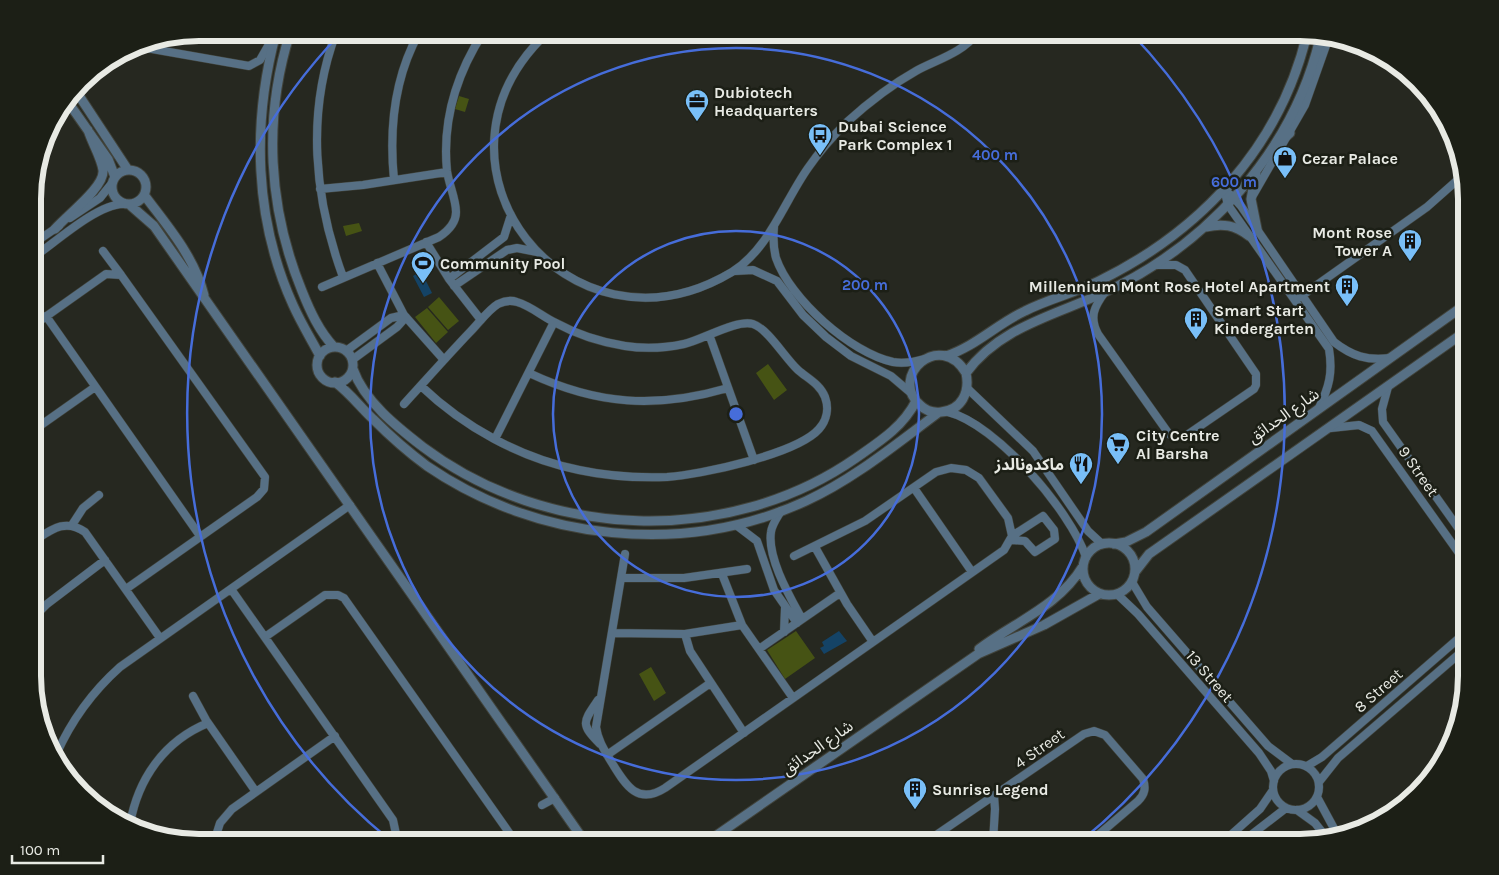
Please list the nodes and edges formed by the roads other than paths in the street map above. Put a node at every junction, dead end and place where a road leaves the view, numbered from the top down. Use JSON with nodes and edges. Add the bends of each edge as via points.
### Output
{"nodes":[{"id":1,"x":968,"y":41,"type":"edge"},
{"id":2,"x":270,"y":42,"type":"edge"},
{"id":3,"x":274,"y":42,"type":"edge"},
{"id":4,"x":288,"y":42,"type":"edge"},
{"id":5,"x":333,"y":42,"type":"edge"},
{"id":6,"x":415,"y":42,"type":"edge"},
{"id":7,"x":477,"y":42,"type":"edge"},
{"id":8,"x":538,"y":42,"type":"edge"},
{"id":9,"x":1305,"y":42,"type":"edge"},
{"id":10,"x":1318,"y":43,"type":"edge"},
{"id":11,"x":1327,"y":44,"type":"edge"},
{"id":12,"x":152,"y":49,"type":"edge"},
{"id":13,"x":79,"y":97,"type":"edge"},
{"id":14,"x":72,"y":107,"type":"edge"},
{"id":15,"x":88,"y":130,"type":"junction"},
{"id":16,"x":1290,"y":133,"type":"junction"},
{"id":17,"x":1270,"y":150,"type":"junction"},
{"id":18,"x":128,"y":170,"type":"junction"},
{"id":19,"x":1256,"y":170,"type":"junction"},
{"id":20,"x":447,"y":172,"type":"junction"},
{"id":21,"x":114,"y":180,"type":"junction"},
{"id":22,"x":394,"y":180,"type":"junction"},
{"id":23,"x":1456,"y":181,"type":"edge"},
{"id":24,"x":320,"y":189,"type":"junction"},
{"id":25,"x":1227,"y":193,"type":"junction"},
{"id":26,"x":145,"y":196,"type":"junction"},
{"id":27,"x":1251,"y":199,"type":"junction"},
{"id":28,"x":127,"y":204,"type":"junction"},
{"id":29,"x":1228,"y":205,"type":"junction"},
{"id":30,"x":511,"y":215,"type":"junction"},
{"id":31,"x":774,"y":224,"type":"junction"},
{"id":32,"x":1206,"y":227,"type":"junction"},
{"id":33,"x":55,"y":228,"type":"junction"},
{"id":34,"x":1257,"y":229,"type":"junction"},
{"id":35,"x":1249,"y":236,"type":"junction"},
{"id":36,"x":41,"y":238,"type":"edge"},
{"id":37,"x":426,"y":242,"type":"junction"},
{"id":38,"x":103,"y":251,"type":"dead end"},
{"id":39,"x":41,"y":252,"type":"edge"},
{"id":40,"x":537,"y":252,"type":"junction"},
{"id":41,"x":474,"y":260,"type":"junction"},
{"id":42,"x":377,"y":263,"type":"junction"},
{"id":43,"x":1156,"y":265,"type":"junction"},
{"id":44,"x":441,"y":267,"type":"junction"},
{"id":45,"x":463,"y":268,"type":"junction"},
{"id":46,"x":480,"y":269,"type":"junction"},
{"id":47,"x":733,"y":272,"type":"junction"},
{"id":48,"x":122,"y":276,"type":"junction"},
{"id":49,"x":343,"y":277,"type":"junction"},
{"id":50,"x":468,"y":277,"type":"junction"},
{"id":51,"x":449,"y":279,"type":"junction"},
{"id":52,"x":1295,"y":284,"type":"junction"},
{"id":53,"x":1318,"y":285,"type":"junction"},
{"id":54,"x":454,"y":286,"type":"junction"},
{"id":55,"x":322,"y":287,"type":"dead end"},
{"id":56,"x":1105,"y":292,"type":"junction"},
{"id":57,"x":1303,"y":296,"type":"junction"},
{"id":58,"x":463,"y":297,"type":"junction"},
{"id":59,"x":205,"y":300,"type":"junction"},
{"id":60,"x":396,"y":301,"type":"junction"},
{"id":61,"x":1295,"y":301,"type":"junction"},
{"id":62,"x":1457,"y":310,"type":"edge"},
{"id":63,"x":46,"y":316,"type":"junction"},
{"id":64,"x":405,"y":316,"type":"junction"},
{"id":65,"x":41,"y":320,"type":"edge"},
{"id":66,"x":481,"y":320,"type":"junction"},
{"id":67,"x":385,"y":322,"type":"junction"},
{"id":68,"x":554,"y":322,"type":"junction"},
{"id":69,"x":375,"y":329,"type":"junction"},
{"id":70,"x":417,"y":330,"type":"junction"},
{"id":71,"x":392,"y":331,"type":"junction"},
{"id":72,"x":710,"y":336,"type":"junction"},
{"id":73,"x":1457,"y":338,"type":"edge"},
{"id":74,"x":381,"y":339,"type":"junction"},
{"id":75,"x":334,"y":347,"type":"junction"},
{"id":76,"x":346,"y":350,"type":"junction"},
{"id":77,"x":320,"y":356,"type":"junction"},
{"id":78,"x":946,"y":356,"type":"junction"},
{"id":79,"x":1390,"y":358,"type":"junction"},
{"id":80,"x":924,"y":359,"type":"junction"},
{"id":81,"x":444,"y":360,"type":"junction"},
{"id":82,"x":353,"y":365,"type":"junction"},
{"id":83,"x":529,"y":373,"type":"junction"},
{"id":84,"x":966,"y":373,"type":"junction"},
{"id":85,"x":335,"y":382,"type":"junction"},
{"id":86,"x":420,"y":386,"type":"junction"},
{"id":87,"x":95,"y":387,"type":"junction"},
{"id":88,"x":1388,"y":387,"type":"junction"},
{"id":89,"x":728,"y":388,"type":"junction"},
{"id":90,"x":968,"y":389,"type":"junction"},
{"id":91,"x":911,"y":393,"type":"junction"},
{"id":92,"x":916,"y":401,"type":"junction"},
{"id":93,"x":404,"y":404,"type":"dead end"},
{"id":94,"x":1319,"y":408,"type":"junction"},
{"id":95,"x":948,"y":412,"type":"junction"},
{"id":96,"x":938,"y":413,"type":"junction"},
{"id":97,"x":41,"y":425,"type":"edge"},
{"id":98,"x":1331,"y":428,"type":"junction"},
{"id":99,"x":496,"y":439,"type":"junction"},
{"id":100,"x":754,"y":460,"type":"junction"},
{"id":101,"x":914,"y":488,"type":"junction"},
{"id":102,"x":99,"y":495,"type":"dead end"},
{"id":103,"x":350,"y":505,"type":"junction"},
{"id":104,"x":781,"y":511,"type":"junction"},
{"id":105,"x":72,"y":525,"type":"junction"},
{"id":106,"x":736,"y":525,"type":"junction"},
{"id":107,"x":1457,"y":526,"type":"edge"},
{"id":108,"x":41,"y":536,"type":"edge"},
{"id":109,"x":200,"y":536,"type":"junction"},
{"id":110,"x":1011,"y":538,"type":"junction"},
{"id":111,"x":1102,"y":544,"type":"junction"},
{"id":112,"x":1114,"y":544,"type":"junction"},
{"id":113,"x":815,"y":547,"type":"junction"},
{"id":114,"x":1457,"y":550,"type":"edge"},
{"id":115,"x":625,"y":554,"type":"dead end"},
{"id":116,"x":794,"y":556,"type":"dead end"},
{"id":117,"x":105,"y":560,"type":"junction"},
{"id":118,"x":1084,"y":561,"type":"junction"},
{"id":119,"x":747,"y":569,"type":"dead end"},
{"id":120,"x":972,"y":572,"type":"junction"},
{"id":121,"x":1135,"y":572,"type":"junction"},
{"id":122,"x":722,"y":574,"type":"junction"},
{"id":123,"x":621,"y":578,"type":"junction"},
{"id":124,"x":1132,"y":582,"type":"junction"},
{"id":125,"x":126,"y":589,"type":"junction"},
{"id":126,"x":231,"y":589,"type":"junction"},
{"id":127,"x":787,"y":590,"type":"junction"},
{"id":128,"x":840,"y":593,"type":"junction"},
{"id":129,"x":1099,"y":594,"type":"junction"},
{"id":130,"x":1117,"y":594,"type":"junction"},
{"id":131,"x":778,"y":596,"type":"junction"},
{"id":132,"x":793,"y":601,"type":"junction"},
{"id":133,"x":785,"y":608,"type":"junction"},
{"id":134,"x":41,"y":610,"type":"edge"},
{"id":135,"x":816,"y":610,"type":"junction"},
{"id":136,"x":799,"y":621,"type":"junction"},
{"id":137,"x":742,"y":625,"type":"junction"},
{"id":138,"x":784,"y":632,"type":"junction"},
{"id":139,"x":612,"y":633,"type":"junction"},
{"id":140,"x":685,"y":634,"type":"junction"},
{"id":141,"x":265,"y":637,"type":"junction"},
{"id":142,"x":160,"y":638,"type":"junction"},
{"id":143,"x":1457,"y":640,"type":"edge"},
{"id":144,"x":873,"y":642,"type":"junction"},
{"id":145,"x":759,"y":649,"type":"junction"},
{"id":146,"x":1457,"y":656,"type":"edge"},
{"id":147,"x":944,"y":676,"type":"junction"},
{"id":148,"x":709,"y":684,"type":"junction"},
{"id":149,"x":193,"y":696,"type":"dead end"},
{"id":150,"x":600,"y":697,"type":"junction"},
{"id":151,"x":793,"y":698,"type":"junction"},
{"id":152,"x":208,"y":723,"type":"junction"},
{"id":153,"x":744,"y":733,"type":"junction"},
{"id":154,"x":335,"y":736,"type":"junction"},
{"id":155,"x":602,"y":745,"type":"junction"},
{"id":156,"x":60,"y":748,"type":"edge"},
{"id":157,"x":607,"y":755,"type":"junction"},
{"id":158,"x":1292,"y":764,"type":"junction"},
{"id":159,"x":1307,"y":766,"type":"junction"},
{"id":160,"x":1274,"y":781,"type":"junction"},
{"id":161,"x":1319,"y":782,"type":"junction"},
{"id":162,"x":1273,"y":790,"type":"junction"},
{"id":163,"x":256,"y":792,"type":"junction"},
{"id":164,"x":994,"y":796,"type":"junction"},
{"id":165,"x":1317,"y":797,"type":"junction"},
{"id":166,"x":555,"y":798,"type":"junction"},
{"id":167,"x":542,"y":805,"type":"dead end"},
{"id":168,"x":980,"y":806,"type":"junction"},
{"id":169,"x":1286,"y":808,"type":"junction"},
{"id":170,"x":1297,"y":810,"type":"junction"},
{"id":171,"x":995,"y":817,"type":"junction"},
{"id":172,"x":131,"y":818,"type":"edge"},
{"id":173,"x":1335,"y":830,"type":"edge"},
{"id":174,"x":1322,"y":832,"type":"edge"},
{"id":175,"x":939,"y":833,"type":"edge"},
{"id":176,"x":994,"y":833,"type":"edge"},
{"id":177,"x":1100,"y":833,"type":"edge"},
{"id":178,"x":1233,"y":833,"type":"edge"},
{"id":179,"x":1254,"y":833,"type":"edge"},
{"id":180,"x":216,"y":834,"type":"edge"},
{"id":181,"x":396,"y":834,"type":"edge"},
{"id":182,"x":508,"y":834,"type":"edge"},
{"id":183,"x":579,"y":834,"type":"edge"},
{"id":184,"x":719,"y":834,"type":"edge"}],
"edges":[{"from":1,"to":31,"type":"street","via":[[960,49],[891,87],[845,124],[807,168]]},
{"from":2,"to":12,"type":"street","via":[[260,60],[249,66]]},
{"from":3,"to":77,"type":"street","via":[[260,122],[263,197],[282,277]]},
{"from":4,"to":75,"type":"street","via":[[272,123],[275,189],[282,229],[298,282],[321,332]]},
{"from":5,"to":24,"type":"street","via":[[318,106],[316,148]]},
{"from":6,"to":22,"type":"street","via":[[395,102]]},
{"from":7,"to":20,"type":"street","via":[[463,66],[452,97],[446,134]]},
{"from":8,"to":30,"type":"street","via":[[519,63],[508,82],[496,124],[496,167]]},
{"from":9,"to":25,"type":"street","via":[[1296,71],[1270,128]]},
{"from":10,"to":17,"type":"street","via":[[1300,95]]},
{"from":11,"to":16,"type":"street","via":[[1317,76]]},
{"from":13,"to":18,"type":"street"},
{"from":14,"to":15,"type":"street"},
{"from":15,"to":21,"type":"street","via":[[108,159]]},
{"from":15,"to":33,"type":"street","via":[[103,170],[103,180]]},
{"from":16,"to":17,"type":"street"},
{"from":16,"to":27,"type":"street"},
{"from":17,"to":19,"type":"street"},
{"from":18,"to":21,"type":"street"},
{"from":18,"to":26,"type":"street","via":[[142,175],[147,188]]},
{"from":19,"to":25,"type":"street"},
{"from":19,"to":27,"type":"street"},
{"from":20,"to":22,"type":"street"},
{"from":20,"to":37,"type":"street","via":[[455,219],[444,234]]},
{"from":21,"to":28,"type":"street","via":[[114,196]]},
{"from":21,"to":33,"type":"street","via":[[100,198]]},
{"from":22,"to":24,"type":"street"},
{"from":23,"to":53,"type":"street","via":[[1427,207]]},
{"from":24,"to":49,"type":"street","via":[[326,225]]},
{"from":25,"to":29,"type":"street"},
{"from":25,"to":34,"type":"street"},
{"from":25,"to":78,"type":"street","via":[[1148,254],[1098,282],[1026,310],[972,345]]},
{"from":26,"to":28,"type":"street","via":[[136,204]]},
{"from":26,"to":59,"type":"street","via":[[180,242],[197,274]]},
{"from":27,"to":34,"type":"street"},
{"from":28,"to":39,"type":"street","via":[[115,204],[100,211]]},
{"from":28,"to":59,"type":"street","via":[[154,226]]},
{"from":29,"to":32,"type":"street"},
{"from":29,"to":35,"type":"street"},
{"from":30,"to":40,"type":"street"},
{"from":30,"to":41,"type":"street","via":[[504,237]]},
{"from":31,"to":47,"type":"street","via":[[749,258]]},
{"from":31,"to":80,"type":"street","via":[[774,248],[780,267],[802,299],[826,323],[854,344],[884,359],[904,363]]},
{"from":32,"to":35,"type":"street","via":[[1227,224]]},
{"from":32,"to":43,"type":"street"},
{"from":33,"to":36,"type":"street"},
{"from":34,"to":52,"type":"street"},
{"from":35,"to":61,"type":"street"},
{"from":37,"to":42,"type":"street"},
{"from":37,"to":44,"type":"street"},
{"from":38,"to":48,"type":"street"},
{"from":40,"to":46,"type":"street","via":[[512,249]]},
{"from":40,"to":47,"type":"street","via":[[579,283],[628,298],[677,295]]},
{"from":41,"to":45,"type":"street"},
{"from":41,"to":46,"type":"street"},
{"from":42,"to":49,"type":"street"},
{"from":42,"to":60,"type":"street"},
{"from":43,"to":56,"type":"street"},
{"from":43,"to":56,"type":"street","via":[[1176,265],[1185,270],[1257,379],[1254,389],[1184,437],[1173,437],[1165,430],[1094,328],[1093,312]]},
{"from":44,"to":45,"type":"street"},
{"from":44,"to":51,"type":"street"},
{"from":45,"to":51,"type":"street"},
{"from":46,"to":50,"type":"street"},
{"from":47,"to":91,"type":"street","via":[[753,270],[770,276],[826,337],[851,356],[891,376]]},
{"from":48,"to":63,"type":"street","via":[[106,274]]},
{"from":48,"to":109,"type":"street","via":[[265,477],[261,494]]},
{"from":49,"to":55,"type":"street"},
{"from":50,"to":54,"type":"street"},
{"from":50,"to":58,"type":"street"},
{"from":51,"to":54,"type":"street"},
{"from":52,"to":53,"type":"street","via":[[1305,287]]},
{"from":52,"to":57,"type":"street"},
{"from":53,"to":57,"type":"street"},
{"from":54,"to":58,"type":"street"},
{"from":56,"to":84,"type":"street","via":[[1007,335],[981,354]]},
{"from":57,"to":61,"type":"street"},
{"from":57,"to":79,"type":"street","via":[[1334,342],[1346,351],[1375,360]]},
{"from":58,"to":66,"type":"street"},
{"from":59,"to":103,"type":"street"},
{"from":60,"to":64,"type":"street"},
{"from":60,"to":67,"type":"street"},
{"from":61,"to":94,"type":"street","via":[[1329,349],[1332,368],[1329,387]]},
{"from":62,"to":79,"type":"street","name":"شارع الحدائق"},
{"from":63,"to":65,"type":"street"},
{"from":63,"to":87,"type":"street"},
{"from":64,"to":67,"type":"street"},
{"from":64,"to":70,"type":"street"},
{"from":64,"to":71,"type":"street"},
{"from":66,"to":68,"type":"street","via":[[497,305],[511,301],[525,305]]},
{"from":66,"to":81,"type":"street"},
{"from":67,"to":69,"type":"street"},
{"from":68,"to":72,"type":"street","via":[[604,343],[631,347],[657,348]]},
{"from":68,"to":83,"type":"street"},
{"from":69,"to":74,"type":"street"},
{"from":69,"to":76,"type":"street"},
{"from":70,"to":71,"type":"street"},
{"from":70,"to":81,"type":"street"},
{"from":71,"to":74,"type":"street"},
{"from":72,"to":89,"type":"street"},
{"from":72,"to":100,"type":"street","via":[[737,325],[755,325],[824,395],[828,407],[818,431]]},
{"from":73,"to":88,"type":"street"},
{"from":74,"to":82,"type":"street"},
{"from":75,"to":76,"type":"street"},
{"from":75,"to":77,"type":"street"},
{"from":76,"to":82,"type":"street"},
{"from":77,"to":85,"type":"street","via":[[320,374]]},
{"from":78,"to":80,"type":"street","via":[[934,355]]},
{"from":78,"to":84,"type":"street","via":[[962,365]]},
{"from":79,"to":94,"type":"street","name":"شارع الحدائق"},
{"from":80,"to":91,"type":"street","via":[[912,374]]},
{"from":81,"to":86,"type":"street"},
{"from":82,"to":85,"type":"street","via":[[344,380]]},
{"from":82,"to":92,"type":"street","via":[[360,386],[385,414],[412,439],[450,466],[533,504],[614,520],[704,517],[782,497],[829,475],[870,448],[905,419]]},
{"from":83,"to":89,"type":"street","via":[[576,392],[627,402],[678,400]]},
{"from":83,"to":99,"type":"street"},
{"from":84,"to":90,"type":"street"},
{"from":85,"to":106,"type":"street","via":[[389,435],[427,465],[478,495],[531,516],[583,529],[644,535]]},
{"from":86,"to":93,"type":"street"},
{"from":86,"to":99,"type":"street","via":[[449,411]]},
{"from":87,"to":97,"type":"street"},
{"from":87,"to":109,"type":"street"},
{"from":88,"to":98,"type":"street"},
{"from":88,"to":107,"type":"street","name":"9 Street","via":[[1382,409],[1383,422]]},
{"from":89,"to":100,"type":"street"},
{"from":90,"to":95,"type":"street","via":[[964,399]]},
{"from":90,"to":111,"type":"street","via":[[1033,451],[1088,531]]},
{"from":91,"to":92,"type":"street"},
{"from":92,"to":96,"type":"street","via":[[929,411]]},
{"from":94,"to":112,"type":"street","name":"شارع الحدائق","via":[[1146,532]]},
{"from":95,"to":96,"type":"street"},
{"from":95,"to":118,"type":"street","via":[[974,422],[1019,461],[1073,530]]},
{"from":96,"to":104,"type":"street","via":[[854,475]]},
{"from":98,"to":114,"type":"street","name":"9 Street","via":[[1358,425],[1372,431]]},
{"from":98,"to":121,"type":"street","via":[[1150,554]]},
{"from":99,"to":100,"type":"street","via":[[557,465],[621,476],[689,475]]},
{"from":101,"to":110,"type":"street","via":[[943,469],[958,468],[973,473],[1008,518]]},
{"from":101,"to":113,"type":"street","via":[[865,521]]},
{"from":101,"to":120,"type":"street"},
{"from":102,"to":105,"type":"street","via":[[83,508]]},
{"from":103,"to":126,"type":"street"},
{"from":103,"to":166,"type":"street"},
{"from":104,"to":106,"type":"street"},
{"from":104,"to":127,"type":"street","via":[[772,525],[770,538]]},
{"from":105,"to":108,"type":"street","via":[[57,526]]},
{"from":105,"to":117,"type":"street","via":[[85,532]]},
{"from":106,"to":131,"type":"street","via":[[757,541]]},
{"from":109,"to":125,"type":"street"},
{"from":110,"to":110,"type":"street","via":[[1025,541],[1036,552],[1055,539],[1054,530],[1043,516]]},
{"from":110,"to":120,"type":"street","via":[[1004,550]]},
{"from":111,"to":112,"type":"street"},
{"from":111,"to":118,"type":"street","via":[[1092,549]]},
{"from":112,"to":121,"type":"street","via":[[1130,553]]},
{"from":113,"to":116,"type":"street"},
{"from":113,"to":128,"type":"street"},
{"from":115,"to":123,"type":"street"},
{"from":117,"to":125,"type":"street"},
{"from":117,"to":134,"type":"street"},
{"from":118,"to":129,"type":"street","via":[[1086,582]]},
{"from":118,"to":147,"type":"street","name":"شارع الحدائق","via":[[1070,586],[1061,594]]},
{"from":119,"to":122,"type":"street"},
{"from":120,"to":144,"type":"street"},
{"from":121,"to":124,"type":"street"},
{"from":122,"to":123,"type":"street","via":[[663,579]]},
{"from":122,"to":137,"type":"street"},
{"from":123,"to":139,"type":"street"},
{"from":124,"to":130,"type":"street"},
{"from":124,"to":158,"type":"street","name":"13 Street","via":[[1147,607],[1268,746]]},
{"from":125,"to":142,"type":"street"},
{"from":126,"to":141,"type":"street"},
{"from":126,"to":142,"type":"street"},
{"from":127,"to":131,"type":"street"},
{"from":127,"to":132,"type":"street"},
{"from":128,"to":135,"type":"street"},
{"from":128,"to":144,"type":"street"},
{"from":129,"to":130,"type":"street"},
{"from":129,"to":147,"type":"street","name":"شارع الحدائق","via":[[1044,625],[978,654]]},
{"from":130,"to":160,"type":"street","name":"13 Street","via":[[1259,754]]},
{"from":131,"to":133,"type":"street"},
{"from":132,"to":135,"type":"street","via":[[799,607]]},
{"from":132,"to":136,"type":"street"},
{"from":133,"to":136,"type":"street"},
{"from":133,"to":138,"type":"street"},
{"from":135,"to":136,"type":"street"},
{"from":136,"to":138,"type":"street"},
{"from":137,"to":140,"type":"street"},
{"from":137,"to":145,"type":"street"},
{"from":138,"to":145,"type":"street"},
{"from":139,"to":140,"type":"street"},
{"from":139,"to":150,"type":"street"},
{"from":140,"to":148,"type":"street","via":[[690,651]]},
{"from":141,"to":154,"type":"street"},
{"from":141,"to":182,"type":"street","via":[[326,595],[338,594],[344,598]]},
{"from":142,"to":156,"type":"street","via":[[104,682],[74,720]]},
{"from":143,"to":159,"type":"street","name":"8 Street"},
{"from":144,"to":151,"type":"street"},
{"from":145,"to":151,"type":"street"},
{"from":146,"to":161,"type":"street","name":"8 Street","via":[[1338,758]]},
{"from":147,"to":184,"type":"street","name":"شارع الحدائق"},
{"from":148,"to":153,"type":"street"},
{"from":148,"to":157,"type":"street"},
{"from":149,"to":152,"type":"street"},
{"from":150,"to":155,"type":"street","via":[[596,727]]},
{"from":150,"to":155,"type":"street","via":[[585,722],[587,731]]},
{"from":151,"to":153,"type":"street"},
{"from":152,"to":163,"type":"street"},
{"from":152,"to":172,"type":"street","via":[[179,738],[154,764],[138,794]]},
{"from":153,"to":157,"type":"street","via":[[653,794],[640,794],[628,788]]},
{"from":154,"to":163,"type":"street"},
{"from":154,"to":181,"type":"street","via":[[393,820]]},
{"from":155,"to":157,"type":"street"},
{"from":158,"to":159,"type":"street"},
{"from":158,"to":160,"type":"street","via":[[1280,770]]},
{"from":159,"to":161,"type":"street"},
{"from":160,"to":162,"type":"street"},
{"from":161,"to":165,"type":"street"},
{"from":162,"to":169,"type":"street"},
{"from":162,"to":178,"type":"street","via":[[1260,809]]},
{"from":163,"to":180,"type":"street","via":[[225,816]]},
{"from":164,"to":168,"type":"street","name":"4 Street"},
{"from":164,"to":171,"type":"street"},
{"from":164,"to":177,"type":"street","name":"4 Street","via":[[1084,734],[1094,731],[1108,739],[1143,779],[1145,788],[1138,801]]},
{"from":165,"to":170,"type":"street","via":[[1309,806]]},
{"from":165,"to":173,"type":"street"},
{"from":166,"to":167,"type":"street"},
{"from":166,"to":183,"type":"street"},
{"from":168,"to":171,"type":"street","via":[[987,808]]},
{"from":168,"to":175,"type":"street","name":"4 Street"},
{"from":169,"to":170,"type":"street"},
{"from":169,"to":179,"type":"street"},
{"from":170,"to":174,"type":"street"},
{"from":171,"to":176,"type":"street"}]}
